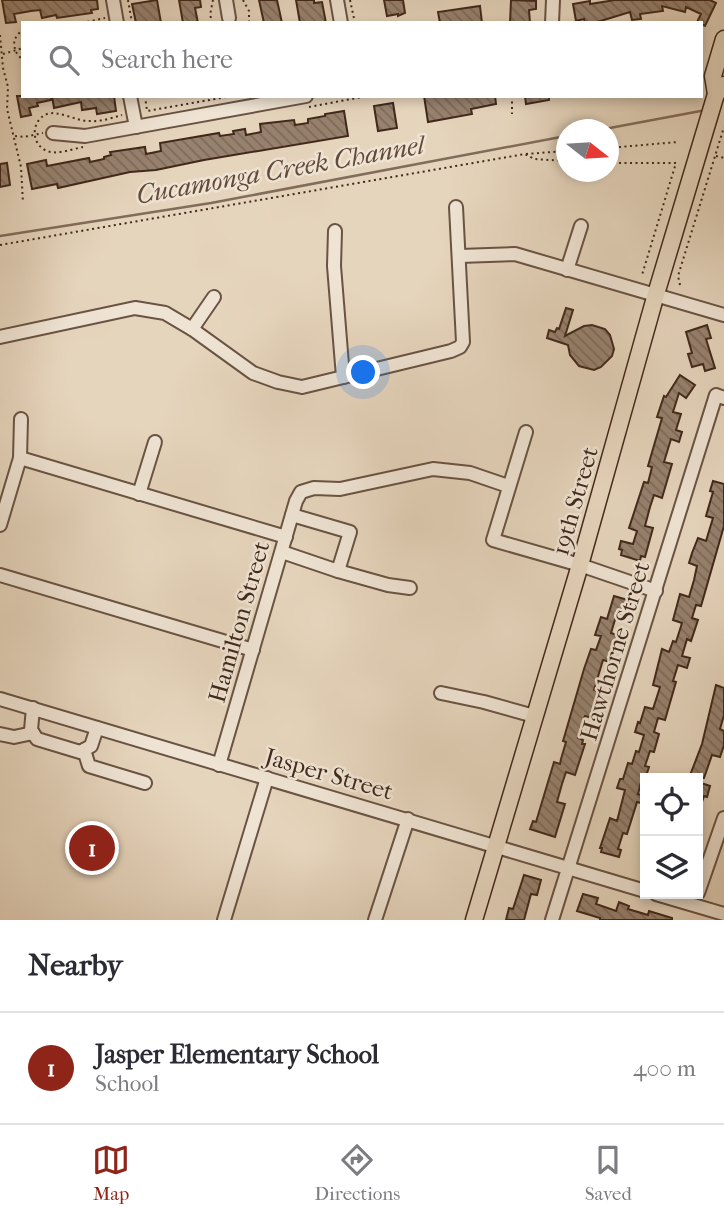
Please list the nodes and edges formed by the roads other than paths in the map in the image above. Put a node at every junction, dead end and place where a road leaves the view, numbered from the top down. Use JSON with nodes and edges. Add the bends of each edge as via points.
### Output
{"nodes":[{"id":1,"x":113,"y":0,"type":"edge"},
{"id":2,"x":226,"y":0,"type":"edge"},
{"id":3,"x":337,"y":0,"type":"edge"},
{"id":4,"x":552,"y":0,"type":"edge"},
{"id":5,"x":229,"y":18,"type":"dead end"},
{"id":6,"x":112,"y":20,"type":"edge"},
{"id":7,"x":341,"y":21,"type":"edge"},
{"id":8,"x":552,"y":21,"type":"edge"},
{"id":9,"x":724,"y":39,"type":"edge"},
{"id":10,"x":720,"y":89,"type":"edge"},
{"id":11,"x":130,"y":98,"type":"edge"},
{"id":12,"x":295,"y":98,"type":"edge"},
{"id":13,"x":136,"y":127,"type":"junction"},
{"id":14,"x":52,"y":133,"type":"road end"},
{"id":15,"x":456,"y":207,"type":"dead end"},
{"id":16,"x":581,"y":226,"type":"dead end"},
{"id":17,"x":335,"y":231,"type":"dead end"},
{"id":18,"x":460,"y":257,"type":"junction"},
{"id":19,"x":567,"y":270,"type":"junction"},
{"id":20,"x":656,"y":294,"type":"junction"},
{"id":21,"x":214,"y":297,"type":"dead end"},
{"id":22,"x":724,"y":315,"type":"edge"},
{"id":23,"x":192,"y":329,"type":"junction"},
{"id":24,"x":0,"y":337,"type":"edge"},
{"id":25,"x":343,"y":377,"type":"junction"},
{"id":26,"x":720,"y":396,"type":"edge"},
{"id":27,"x":21,"y":419,"type":"dead end"},
{"id":28,"x":526,"y":432,"type":"dead end"},
{"id":29,"x":155,"y":442,"type":"dead end"},
{"id":30,"x":20,"y":458,"type":"junction"},
{"id":31,"x":508,"y":486,"type":"junction"},
{"id":32,"x":139,"y":494,"type":"junction"},
{"id":33,"x":292,"y":515,"type":"junction"},
{"id":34,"x":0,"y":525,"type":"edge"},
{"id":35,"x":286,"y":537,"type":"junction"},
{"id":36,"x":282,"y":552,"type":"junction"},
{"id":37,"x":580,"y":565,"type":"junction"},
{"id":38,"x":338,"y":571,"type":"junction"},
{"id":39,"x":0,"y":575,"type":"edge"},
{"id":40,"x":410,"y":588,"type":"dead end"},
{"id":41,"x":656,"y":591,"type":"junction"},
{"id":42,"x":253,"y":650,"type":"junction"},
{"id":43,"x":441,"y":693,"type":"dead end"},
{"id":44,"x":0,"y":699,"type":"edge"},
{"id":45,"x":33,"y":708,"type":"junction"},
{"id":46,"x":534,"y":716,"type":"junction"},
{"id":47,"x":97,"y":728,"type":"junction"},
{"id":48,"x":33,"y":733,"type":"junction"},
{"id":49,"x":0,"y":734,"type":"edge"},
{"id":50,"x":84,"y":750,"type":"junction"},
{"id":51,"x":219,"y":765,"type":"junction"},
{"id":52,"x":267,"y":778,"type":"junction"},
{"id":53,"x":145,"y":783,"type":"dead end"},
{"id":54,"x":724,"y":818,"type":"edge"},
{"id":55,"x":408,"y":819,"type":"junction"},
{"id":56,"x":496,"y":845,"type":"junction"},
{"id":57,"x":568,"y":868,"type":"junction"},
{"id":58,"x":703,"y":877,"type":"edge"},
{"id":59,"x":640,"y":890,"type":"edge"},
{"id":60,"x":699,"y":899,"type":"edge"},
{"id":61,"x":724,"y":914,"type":"edge"},
{"id":62,"x":224,"y":920,"type":"edge"},
{"id":63,"x":374,"y":920,"type":"edge"},
{"id":64,"x":474,"y":920,"type":"edge"},
{"id":65,"x":552,"y":920,"type":"edge"}],
"edges":[{"from":1,"to":6,"type":"street"},
{"from":2,"to":5,"type":"street"},
{"from":3,"to":7,"type":"street"},
{"from":4,"to":8,"type":"street"},
{"from":9,"to":10,"type":"main road","name":"19th Street","via":[[713,76]]},
{"from":10,"to":20,"type":"main road","name":"19th Street"},
{"from":11,"to":13,"type":"street"},
{"from":12,"to":13,"type":"street"},
{"from":13,"to":14,"type":"street","via":[[85,136]]},
{"from":15,"to":18,"type":"street"},
{"from":16,"to":19,"type":"street"},
{"from":17,"to":25,"type":"street"},
{"from":18,"to":19,"type":"street","via":[[515,254]]},
{"from":18,"to":25,"type":"street","via":[[460,347]]},
{"from":19,"to":20,"type":"street"},
{"from":20,"to":22,"type":"street"},
{"from":20,"to":37,"type":"main road","name":"19th Street"},
{"from":21,"to":23,"type":"street"},
{"from":23,"to":24,"type":"street","via":[[164,313],[135,308]]},
{"from":23,"to":25,"type":"street","via":[[253,373],[278,382],[302,387]]},
{"from":26,"to":41,"type":"street","name":"Hawthorne Street"},
{"from":27,"to":30,"type":"street"},
{"from":28,"to":31,"type":"street"},
{"from":29,"to":32,"type":"street"},
{"from":30,"to":32,"type":"street"},
{"from":30,"to":34,"type":"street"},
{"from":31,"to":33,"type":"street","name":"Hamilton Street","via":[[470,473],[433,469],[340,489],[301,492]]},
{"from":31,"to":37,"type":"street","via":[[493,540]]},
{"from":32,"to":35,"type":"street"},
{"from":33,"to":35,"type":"street","name":"Hamilton Street"},
{"from":33,"to":38,"type":"street","via":[[349,532]]},
{"from":35,"to":36,"type":"street","name":"Hamilton Street"},
{"from":36,"to":38,"type":"street"},
{"from":36,"to":42,"type":"street","name":"Hamilton Street"},
{"from":37,"to":41,"type":"street"},
{"from":37,"to":46,"type":"main road","name":"19th Street"},
{"from":38,"to":40,"type":"street"},
{"from":39,"to":42,"type":"street"},
{"from":41,"to":57,"type":"street","name":"Hawthorne Street"},
{"from":42,"to":51,"type":"street","name":"Hamilton Street"},
{"from":43,"to":46,"type":"street"},
{"from":44,"to":45,"type":"street","name":"Jasper Street"},
{"from":45,"to":47,"type":"street","name":"Jasper Street"},
{"from":45,"to":48,"type":"street"},
{"from":46,"to":56,"type":"main road","name":"19th Street"},
{"from":47,"to":50,"type":"street","via":[[91,747]]},
{"from":47,"to":51,"type":"street","name":"Jasper Street"},
{"from":48,"to":49,"type":"street"},
{"from":48,"to":50,"type":"street","via":[[37,739]]},
{"from":50,"to":53,"type":"street","via":[[89,766]]},
{"from":51,"to":52,"type":"street","name":"Jasper Street"},
{"from":52,"to":55,"type":"street","name":"Jasper Street"},
{"from":52,"to":62,"type":"street"},
{"from":54,"to":58,"type":"street"},
{"from":55,"to":56,"type":"street","name":"Jasper Street"},
{"from":55,"to":63,"type":"street"},
{"from":56,"to":57,"type":"street","name":"Jasper Street"},
{"from":56,"to":64,"type":"main road","name":"19th Street"},
{"from":57,"to":59,"type":"street","name":"Jasper Street"},
{"from":57,"to":65,"type":"street","name":"Hawthorne Street"},
{"from":60,"to":61,"type":"street"}]}
